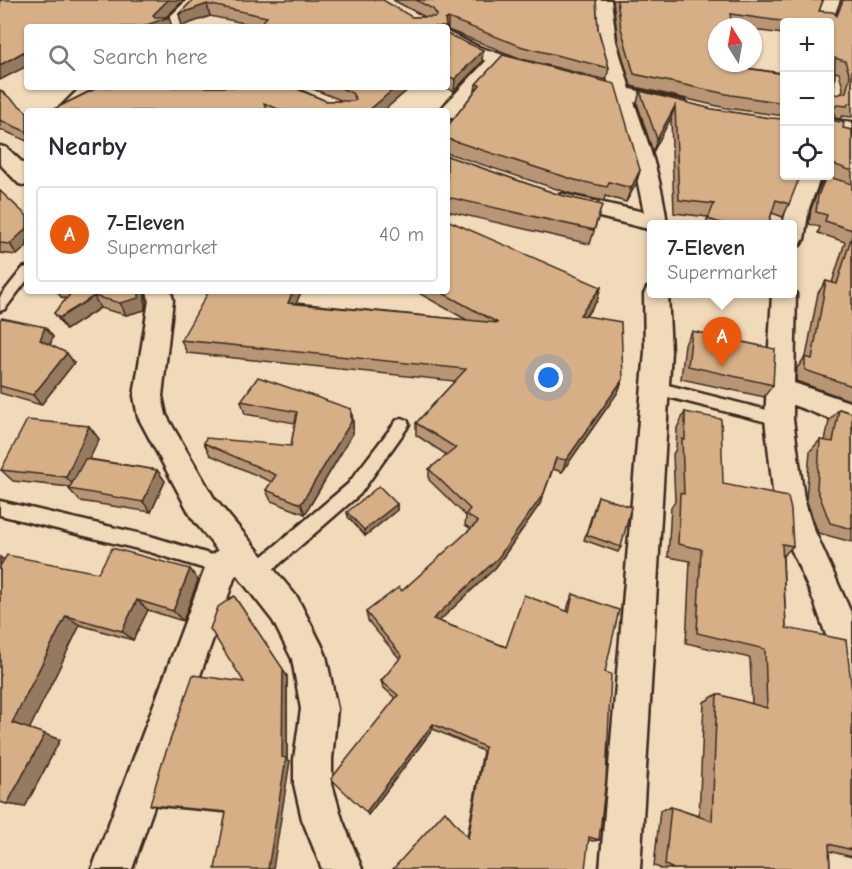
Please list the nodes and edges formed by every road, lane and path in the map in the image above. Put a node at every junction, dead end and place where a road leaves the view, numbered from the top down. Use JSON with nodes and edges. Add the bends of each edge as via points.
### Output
{"nodes":[{"id":1,"x":196,"y":0,"type":"edge"},
{"id":2,"x":603,"y":0,"type":"edge"},
{"id":3,"x":832,"y":0,"type":"edge"},
{"id":4,"x":852,"y":3,"type":"edge"},
{"id":5,"x":825,"y":18,"type":"edge"},
{"id":6,"x":171,"y":24,"type":"edge"},
{"id":7,"x":450,"y":38,"type":"edge"},
{"id":8,"x":496,"y":60,"type":"junction"},
{"id":9,"x":89,"y":90,"type":"edge"},
{"id":10,"x":621,"y":92,"type":"junction"},
{"id":11,"x":70,"y":108,"type":"edge"},
{"id":12,"x":691,"y":108,"type":"edge"},
{"id":13,"x":450,"y":110,"type":"edge"},
{"id":14,"x":834,"y":126,"type":"edge"},
{"id":15,"x":852,"y":128,"type":"edge"},
{"id":16,"x":0,"y":152,"type":"edge"},
{"id":17,"x":23,"y":167,"type":"edge"},
{"id":18,"x":812,"y":180,"type":"edge"},
{"id":19,"x":544,"y":195,"type":"edge"},
{"id":20,"x":656,"y":220,"type":"edge"},
{"id":21,"x":796,"y":220,"type":"edge"},
{"id":22,"x":647,"y":221,"type":"edge"},
{"id":23,"x":24,"y":275,"type":"edge"},
{"id":24,"x":160,"y":294,"type":"edge"},
{"id":25,"x":656,"y":298,"type":"edge"},
{"id":26,"x":784,"y":298,"type":"edge"},
{"id":27,"x":0,"y":306,"type":"edge"},
{"id":28,"x":656,"y":388,"type":"junction"},
{"id":29,"x":780,"y":389,"type":"junction"},
{"id":30,"x":852,"y":415,"type":"edge"},
{"id":31,"x":779,"y":420,"type":"junction"},
{"id":32,"x":402,"y":424,"type":"dead end"},
{"id":33,"x":0,"y":508,"type":"edge"},
{"id":34,"x":239,"y":565,"type":"junction"},
{"id":35,"x":852,"y":663,"type":"edge"},
{"id":36,"x":112,"y":869,"type":"edge"},
{"id":37,"x":342,"y":869,"type":"edge"},
{"id":38,"x":621,"y":869,"type":"edge"}],
"edges":[{"from":1,"to":6,"type":"street"},
{"from":2,"to":10,"type":"street","via":[[609,55]]},
{"from":3,"to":4,"type":"street"},
{"from":3,"to":5,"type":"street"},
{"from":7,"to":8,"type":"street"},
{"from":8,"to":10,"type":"street"},
{"from":8,"to":13,"type":"street"},
{"from":9,"to":11,"type":"street"},
{"from":10,"to":12,"type":"street"},
{"from":10,"to":20,"type":"street","via":[[642,152]]},
{"from":14,"to":15,"type":"street"},
{"from":16,"to":17,"type":"street"},
{"from":18,"to":21,"type":"street"},
{"from":19,"to":22,"type":"street"},
{"from":23,"to":27,"type":"lane"},
{"from":24,"to":34,"type":"street","via":[[148,396],[152,417]]},
{"from":25,"to":28,"type":"street"},
{"from":26,"to":29,"type":"street"},
{"from":28,"to":31,"type":"lane"},
{"from":28,"to":38,"type":"street"},
{"from":29,"to":30,"type":"street"},
{"from":29,"to":31,"type":"street"},
{"from":31,"to":35,"type":"street","via":[[789,499],[797,526],[830,600]]},
{"from":32,"to":34,"type":"lane","via":[[354,489]]},
{"from":33,"to":34,"type":"lane"},
{"from":34,"to":36,"type":"street"},
{"from":34,"to":37,"type":"street","via":[[285,609],[309,656],[319,710],[313,784]]}]}
